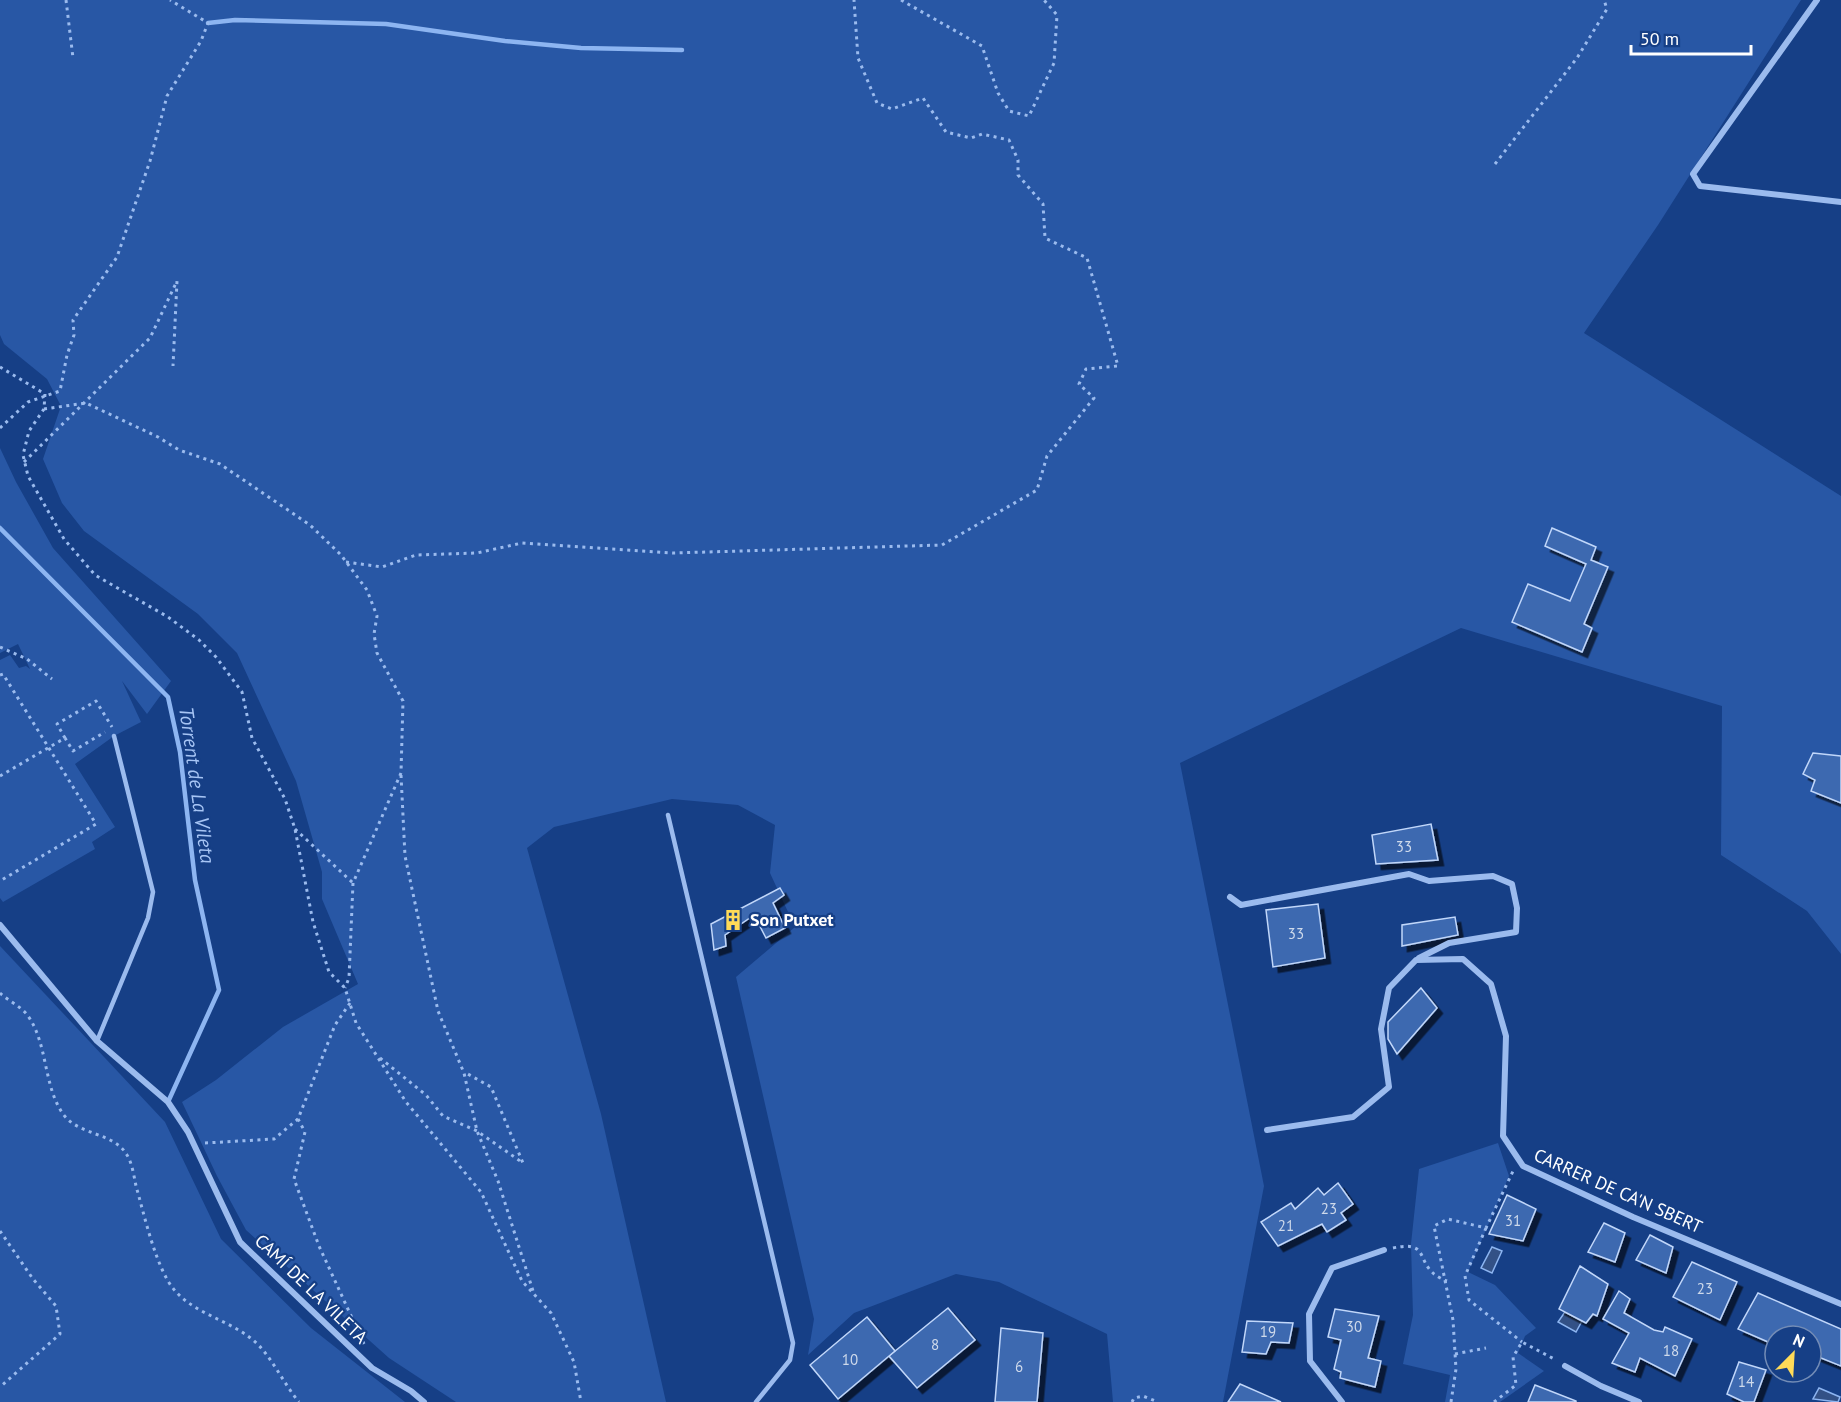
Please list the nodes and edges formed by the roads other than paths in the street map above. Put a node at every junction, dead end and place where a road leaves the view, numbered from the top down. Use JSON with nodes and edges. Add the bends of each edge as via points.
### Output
{"nodes":[{"id":1,"x":1817,"y":0,"type":"edge"},
{"id":2,"x":1841,"y":202,"type":"edge"},
{"id":3,"x":114,"y":736,"type":"dead end"},
{"id":4,"x":668,"y":815,"type":"dead end"},
{"id":5,"x":1230,"y":897,"type":"dead end"},
{"id":6,"x":0,"y":925,"type":"edge"},
{"id":7,"x":1416,"y":960,"type":"junction"},
{"id":8,"x":97,"y":1041,"type":"junction"},
{"id":9,"x":1267,"y":1130,"type":"dead end"},
{"id":10,"x":1384,"y":1250,"type":"road end"},
{"id":11,"x":1841,"y":1304,"type":"edge"},
{"id":12,"x":1565,"y":1366,"type":"road end"},
{"id":13,"x":424,"y":1402,"type":"edge"},
{"id":14,"x":756,"y":1402,"type":"edge"},
{"id":15,"x":1342,"y":1402,"type":"edge"},
{"id":16,"x":1639,"y":1402,"type":"edge"}],
"edges":[{"from":1,"to":2,"type":"street","via":[[1693,174],[1700,186]]},
{"from":3,"to":8,"type":"lane","via":[[153,892],[148,918]]},
{"from":4,"to":14,"type":"lane","via":[[793,1343],[790,1360]]},
{"from":5,"to":7,"type":"street","via":[[1240,906],[1409,874],[1429,881],[1493,876],[1512,884],[1516,932],[1449,943]]},
{"from":6,"to":8,"type":"street","name":"CAMÍ DE LA VILETA"},
{"from":7,"to":9,"type":"street","via":[[1389,988],[1382,1029],[1389,1087],[1353,1117]]},
{"from":7,"to":11,"type":"street","name":"CARRER DE CA'N SBERT","via":[[1463,959],[1491,984],[1506,1036],[1503,1136],[1523,1166]]},
{"from":8,"to":13,"type":"street","name":"CAMÍ DE LA VILETA","via":[[168,1102],[194,1144],[240,1242],[372,1368]]},
{"from":10,"to":15,"type":"street","via":[[1332,1268],[1309,1314],[1310,1361]]},
{"from":12,"to":16,"type":"street"}]}
